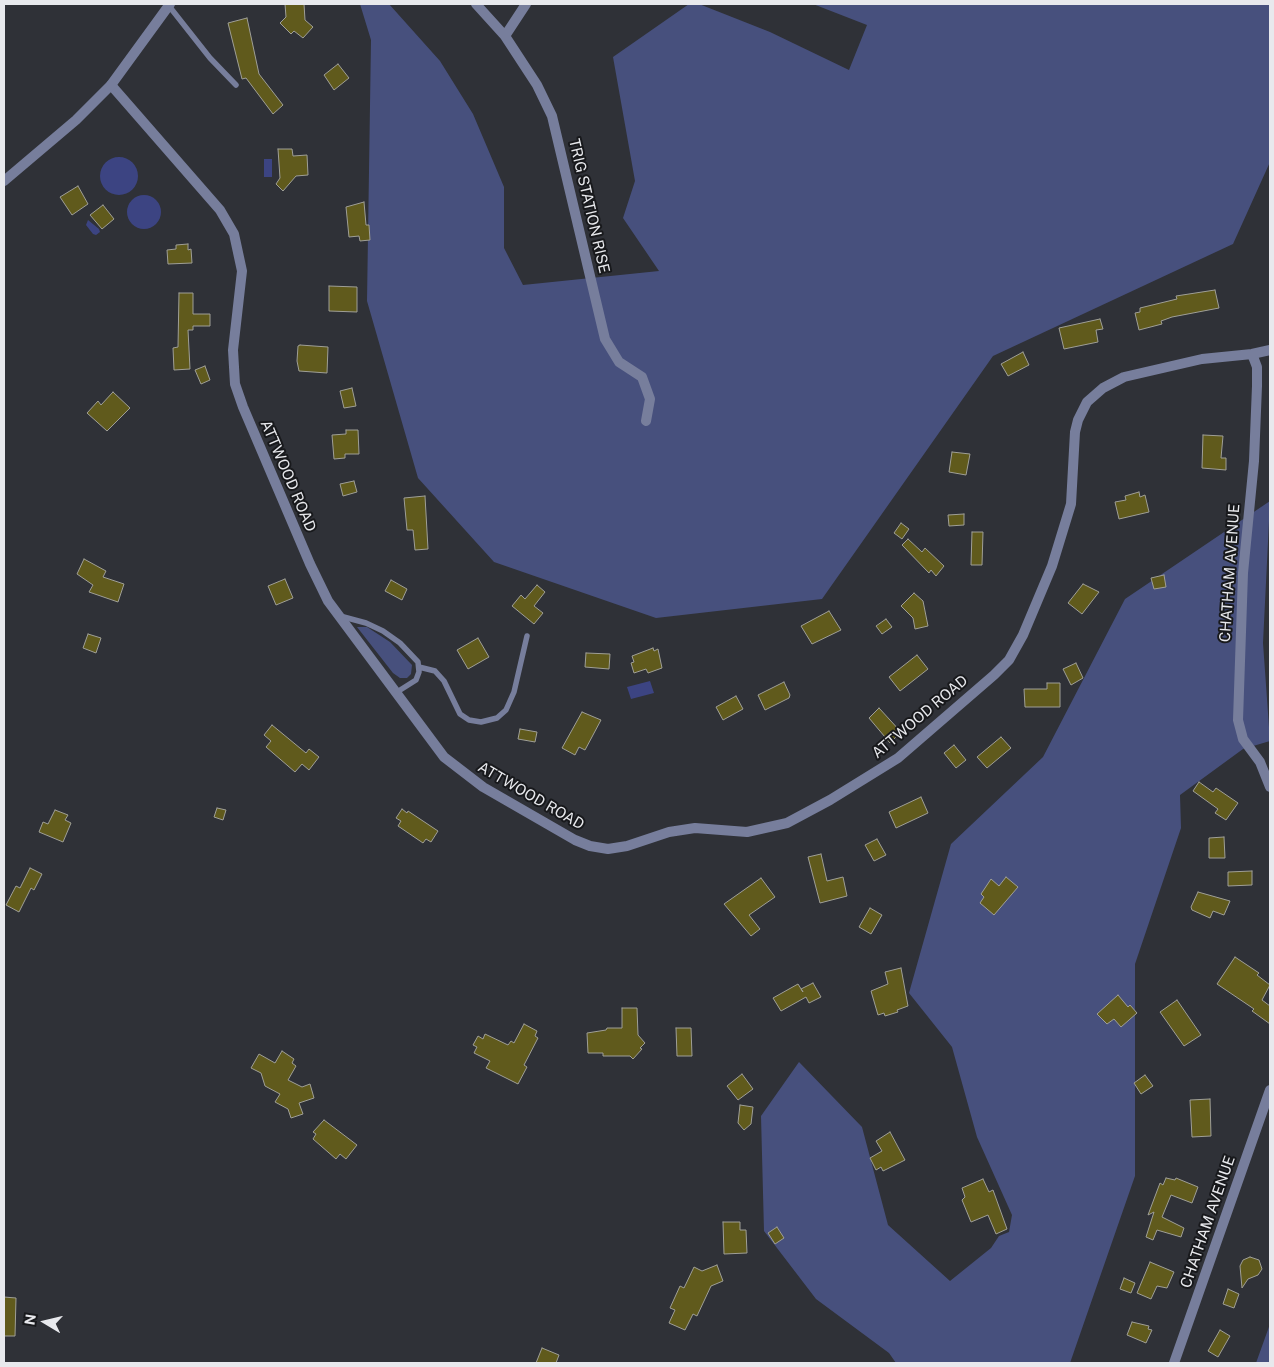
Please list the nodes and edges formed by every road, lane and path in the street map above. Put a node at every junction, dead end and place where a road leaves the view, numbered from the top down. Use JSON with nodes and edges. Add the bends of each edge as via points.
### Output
{"nodes":[{"id":1,"x":476,"y":4,"type":"edge"},
{"id":2,"x":526,"y":4,"type":"edge"},
{"id":3,"x":170,"y":5,"type":"edge"},
{"id":4,"x":505,"y":36,"type":"junction"},
{"id":5,"x":111,"y":85,"type":"junction"},
{"id":6,"x":236,"y":85,"type":"dead end"},
{"id":7,"x":4,"y":181,"type":"edge"},
{"id":8,"x":1270,"y":350,"type":"edge"},
{"id":9,"x":1252,"y":354,"type":"junction"},
{"id":10,"x":646,"y":421,"type":"dead end"},
{"id":11,"x":338,"y":616,"type":"junction"},
{"id":12,"x":527,"y":636,"type":"dead end"},
{"id":13,"x":419,"y":667,"type":"junction"},
{"id":14,"x":397,"y":692,"type":"junction"},
{"id":15,"x":1270,"y":786,"type":"edge"},
{"id":16,"x":1270,"y":1090,"type":"edge"},
{"id":17,"x":1174,"y":1363,"type":"edge"}],
"edges":[{"from":1,"to":4,"type":"street","name":"TRIG STATION RISE"},
{"from":2,"to":4,"type":"street"},
{"from":3,"to":5,"type":"street"},
{"from":3,"to":6,"type":"lane","via":[[210,58]]},
{"from":4,"to":10,"type":"street","name":"TRIG STATION RISE","via":[[537,85],[552,116],[605,338],[619,362],[642,377],[650,399]]},
{"from":5,"to":7,"type":"street","via":[[76,120]]},
{"from":5,"to":11,"type":"street","name":"ATTWOOD ROAD","via":[[220,210],[234,234],[242,271],[233,350],[236,389],[322,591]]},
{"from":8,"to":9,"type":"street","name":"ATTWOOD ROAD"},
{"from":9,"to":14,"type":"street","name":"ATTWOOD ROAD","via":[[1202,359],[1124,377],[1103,388],[1087,402],[1075,432],[1071,504],[1052,566],[1009,660],[898,758],[845,792],[787,822],[746,832],[695,828],[669,832],[627,846],[608,849],[590,846],[495,795],[461,772],[433,745]]},
{"from":9,"to":15,"type":"street","name":"CHATHAM AVENUE","via":[[1257,367],[1258,386],[1243,573],[1238,720],[1243,739],[1260,762]]},
{"from":11,"to":13,"type":"lane","via":[[374,626],[408,650]]},
{"from":11,"to":14,"type":"street","name":"ATTWOOD ROAD"},
{"from":12,"to":13,"type":"lane","via":[[514,692],[506,710],[497,718],[481,722],[469,720],[460,714],[444,681],[435,671]]},
{"from":13,"to":14,"type":"lane","via":[[416,680]]},
{"from":16,"to":17,"type":"street","name":"CHATHAM AVENUE"}]}
